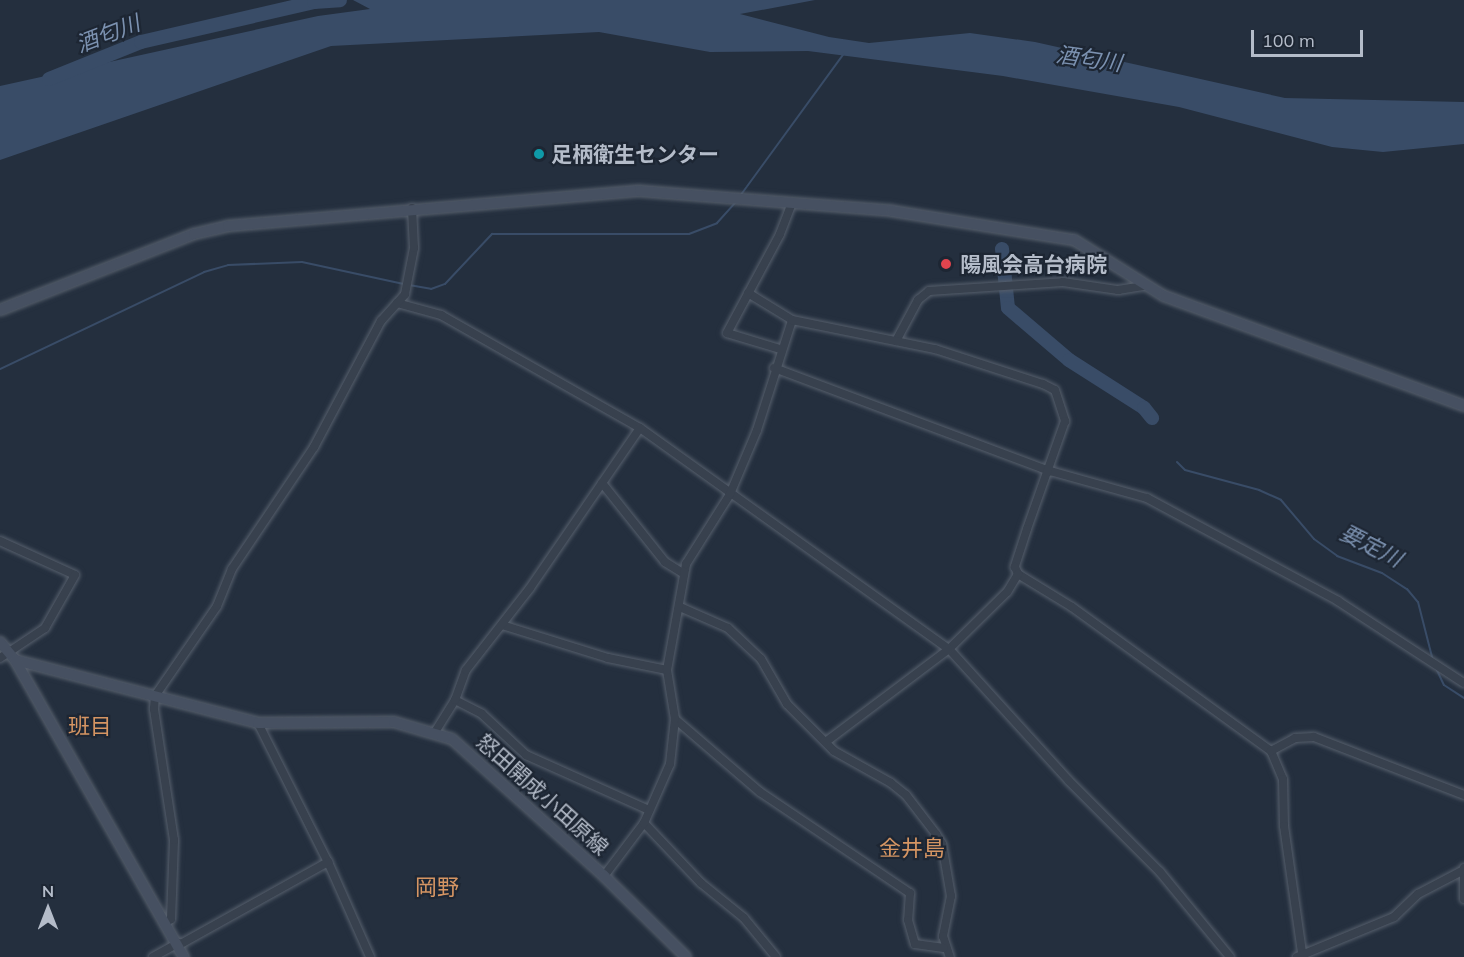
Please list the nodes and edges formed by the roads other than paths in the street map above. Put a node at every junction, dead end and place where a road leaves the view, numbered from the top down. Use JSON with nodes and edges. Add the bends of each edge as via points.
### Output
{"nodes":[{"id":1,"x":792,"y":203,"type":"junction"},
{"id":2,"x":412,"y":208,"type":"junction"},
{"id":3,"x":1143,"y":286,"type":"junction"},
{"id":4,"x":748,"y":293,"type":"junction"},
{"id":5,"x":397,"y":303,"type":"junction"},
{"id":6,"x":0,"y":310,"type":"edge"},
{"id":7,"x":792,"y":320,"type":"junction"},
{"id":8,"x":896,"y":341,"type":"junction"},
{"id":9,"x":780,"y":349,"type":"junction"},
{"id":10,"x":774,"y":368,"type":"junction"},
{"id":11,"x":1464,"y":406,"type":"edge"},
{"id":12,"x":639,"y":428,"type":"junction"},
{"id":13,"x":1050,"y":471,"type":"junction"},
{"id":14,"x":602,"y":483,"type":"junction"},
{"id":15,"x":730,"y":494,"type":"junction"},
{"id":16,"x":0,"y":541,"type":"edge"},
{"id":17,"x":684,"y":574,"type":"junction"},
{"id":18,"x":1018,"y":574,"type":"junction"},
{"id":19,"x":680,"y":607,"type":"junction"},
{"id":20,"x":502,"y":625,"type":"junction"},
{"id":21,"x":0,"y":642,"type":"edge"},
{"id":22,"x":949,"y":649,"type":"junction"},
{"id":23,"x":8,"y":657,"type":"edge"},
{"id":24,"x":667,"y":670,"type":"junction"},
{"id":25,"x":1464,"y":683,"type":"edge"},
{"id":26,"x":155,"y":696,"type":"junction"},
{"id":27,"x":455,"y":700,"type":"junction"},
{"id":28,"x":675,"y":719,"type":"junction"},
{"id":29,"x":258,"y":723,"type":"junction"},
{"id":30,"x":435,"y":732,"type":"junction"},
{"id":31,"x":827,"y":741,"type":"junction"},
{"id":32,"x":1271,"y":751,"type":"junction"},
{"id":33,"x":1464,"y":795,"type":"edge"},
{"id":34,"x":649,"y":810,"type":"junction"},
{"id":35,"x":644,"y":823,"type":"junction"},
{"id":36,"x":328,"y":862,"type":"junction"},
{"id":37,"x":1464,"y":869,"type":"edge"},
{"id":38,"x":604,"y":876,"type":"junction"},
{"id":39,"x":1464,"y":899,"type":"edge"},
{"id":40,"x":165,"y":923,"type":"junction"},
{"id":41,"x":179,"y":944,"type":"junction"},
{"id":42,"x":944,"y":948,"type":"junction"},
{"id":43,"x":1299,"y":955,"type":"edge"},
{"id":44,"x":153,"y":957,"type":"edge"},
{"id":45,"x":184,"y":957,"type":"edge"},
{"id":46,"x":370,"y":957,"type":"edge"},
{"id":47,"x":686,"y":957,"type":"edge"},
{"id":48,"x":776,"y":957,"type":"edge"},
{"id":49,"x":950,"y":957,"type":"edge"},
{"id":50,"x":1230,"y":957,"type":"edge"}],
"edges":[{"from":1,"to":2,"type":"street","via":[[640,191]]},
{"from":1,"to":3,"type":"street","via":[[947,218],[1074,240]]},
{"from":1,"to":4,"type":"street"},
{"from":2,"to":5,"type":"street","via":[[414,248],[405,294]]},
{"from":2,"to":6,"type":"street","via":[[228,226],[183,238]]},
{"from":3,"to":8,"type":"street","via":[[1118,290],[1063,282],[929,291],[918,300]]},
{"from":3,"to":11,"type":"street"},
{"from":4,"to":7,"type":"street"},
{"from":4,"to":9,"type":"street","via":[[727,333]]},
{"from":5,"to":12,"type":"street","via":[[441,315]]},
{"from":5,"to":26,"type":"street","via":[[381,321],[314,447],[232,568],[218,606]]},
{"from":7,"to":8,"type":"street"},
{"from":7,"to":9,"type":"street"},
{"from":8,"to":13,"type":"street","via":[[935,349],[1054,390],[1066,425]]},
{"from":9,"to":10,"type":"street"},
{"from":10,"to":13,"type":"street"},
{"from":10,"to":15,"type":"street","via":[[757,430]]},
{"from":12,"to":14,"type":"street"},
{"from":12,"to":15,"type":"street"},
{"from":13,"to":18,"type":"street","via":[[1015,567]]},
{"from":13,"to":25,"type":"street","via":[[1147,498],[1186,517],[1347,607]]},
{"from":14,"to":17,"type":"street","via":[[665,562]]},
{"from":14,"to":20,"type":"street"},
{"from":15,"to":17,"type":"street","via":[[692,550]]},
{"from":15,"to":22,"type":"street"},
{"from":16,"to":23,"type":"street","via":[[75,574],[45,628]]},
{"from":17,"to":19,"type":"street"},
{"from":18,"to":22,"type":"street","via":[[993,610]]},
{"from":18,"to":32,"type":"street","via":[[1072,607]]},
{"from":19,"to":24,"type":"street"},
{"from":19,"to":31,"type":"street","via":[[717,620],[761,658],[788,704]]},
{"from":20,"to":24,"type":"street","via":[[608,658]]},
{"from":20,"to":27,"type":"street","via":[[466,670]]},
{"from":21,"to":23,"type":"street"},
{"from":22,"to":31,"type":"street"},
{"from":22,"to":50,"type":"street","via":[[1069,781],[1160,872]]},
{"from":23,"to":26,"type":"street","name":"怒田開成小田原線"},
{"from":23,"to":40,"type":"street"},
{"from":24,"to":28,"type":"street"},
{"from":26,"to":29,"type":"street","name":"怒田開成小田原線"},
{"from":26,"to":40,"type":"street","via":[[174,840],[171,919]]},
{"from":27,"to":30,"type":"street"},
{"from":27,"to":34,"type":"street","via":[[482,714],[526,755]]},
{"from":28,"to":34,"type":"street","via":[[670,764]]},
{"from":28,"to":42,"type":"street","via":[[760,792],[910,893],[908,920],[915,944]]},
{"from":29,"to":30,"type":"street","name":"怒田開成小田原線","via":[[394,722]]},
{"from":29,"to":36,"type":"street"},
{"from":30,"to":38,"type":"street","name":"怒田開成小田原線","via":[[471,752]]},
{"from":31,"to":42,"type":"street","via":[[834,751],[906,795],[942,844],[951,896]]},
{"from":32,"to":33,"type":"street","via":[[1295,738],[1314,738]]},
{"from":32,"to":43,"type":"street","via":[[1283,779],[1284,826]]},
{"from":34,"to":35,"type":"street"},
{"from":35,"to":38,"type":"street"},
{"from":35,"to":48,"type":"street","via":[[701,884],[744,918]]},
{"from":36,"to":41,"type":"street"},
{"from":36,"to":46,"type":"street"},
{"from":37,"to":39,"type":"street"},
{"from":37,"to":43,"type":"street","via":[[1418,894],[1394,917]]},
{"from":38,"to":47,"type":"street","name":"怒田開成小田原線"},
{"from":40,"to":41,"type":"street"},
{"from":41,"to":44,"type":"street"},
{"from":41,"to":45,"type":"street"},
{"from":42,"to":49,"type":"street"}]}
